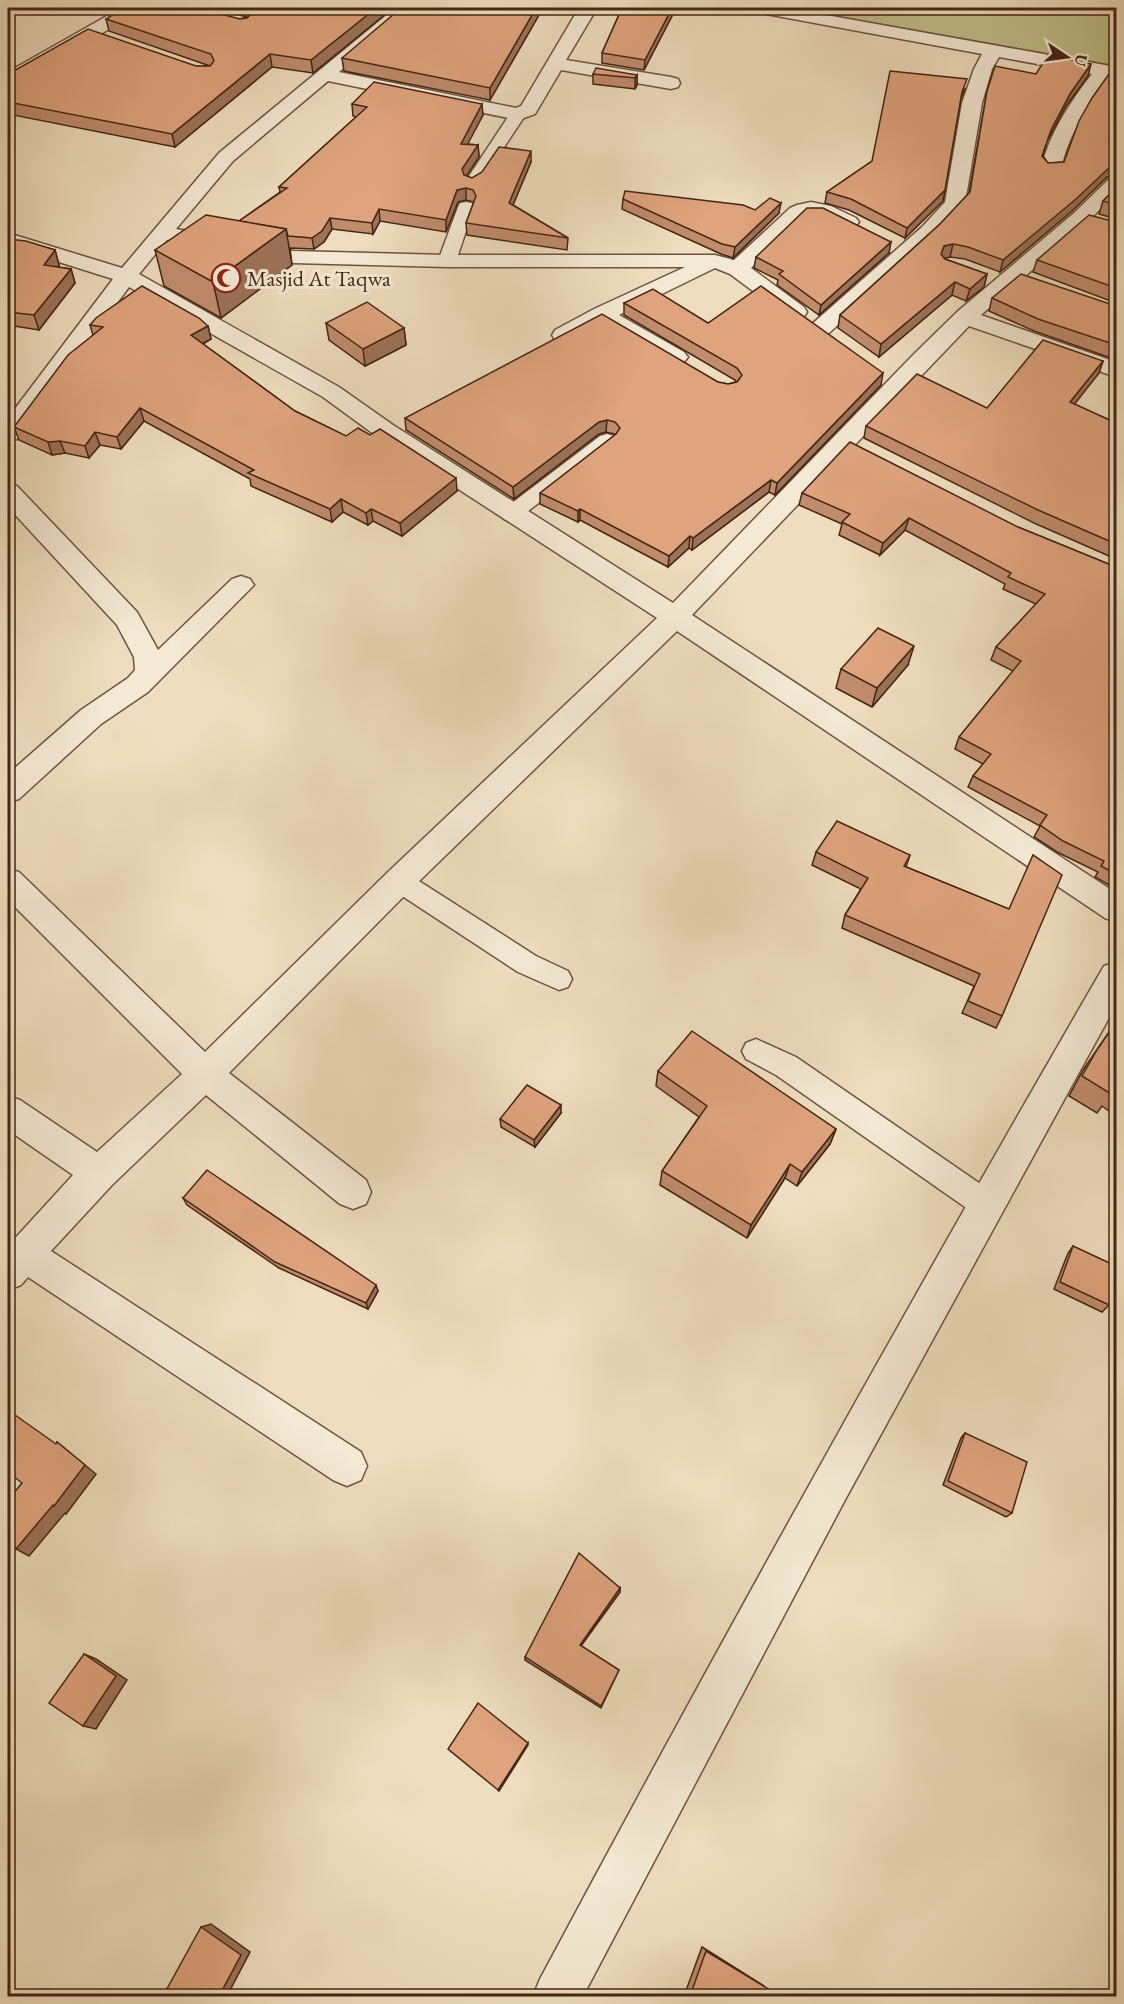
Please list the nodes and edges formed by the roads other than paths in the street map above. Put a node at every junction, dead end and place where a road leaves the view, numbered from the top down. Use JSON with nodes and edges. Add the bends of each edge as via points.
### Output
{"nodes":[{"id":1,"x":133,"y":8,"type":"edge"},
{"id":2,"x":405,"y":8,"type":"edge"},
{"id":3,"x":588,"y":8,"type":"edge"},
{"id":4,"x":761,"y":8,"type":"edge"},
{"id":5,"x":88,"y":32,"type":"junction"},
{"id":6,"x":110,"y":39,"type":"edge"},
{"id":7,"x":993,"y":51,"type":"junction"},
{"id":8,"x":555,"y":64,"type":"junction"},
{"id":9,"x":1110,"y":72,"type":"edge"},
{"id":10,"x":324,"y":75,"type":"junction"},
{"id":11,"x":8,"y":79,"type":"edge"},
{"id":12,"x":671,"y":83,"type":"dead end"},
{"id":13,"x":518,"y":114,"type":"junction"},
{"id":14,"x":1051,"y":169,"type":"edge"},
{"id":15,"x":473,"y":182,"type":"edge"},
{"id":16,"x":1115,"y":184,"type":"edge"},
{"id":17,"x":466,"y":207,"type":"dead end"},
{"id":18,"x":867,"y":231,"type":"edge"},
{"id":19,"x":162,"y":233,"type":"junction"},
{"id":20,"x":8,"y":239,"type":"edge"},
{"id":21,"x":447,"y":261,"type":"junction"},
{"id":22,"x":715,"y":261,"type":"junction"},
{"id":23,"x":738,"y":269,"type":"junction"},
{"id":24,"x":126,"y":276,"type":"junction"},
{"id":25,"x":602,"y":314,"type":"junction"},
{"id":26,"x":965,"y":317,"type":"junction"},
{"id":27,"x":540,"y":347,"type":"edge"},
{"id":28,"x":697,"y":370,"type":"edge"},
{"id":29,"x":1116,"y":370,"type":"edge"},
{"id":30,"x":8,"y":434,"type":"edge"},
{"id":31,"x":607,"y":440,"type":"edge"},
{"id":32,"x":8,"y":492,"type":"edge"},
{"id":33,"x":512,"y":514,"type":"junction"},
{"id":34,"x":241,"y":585,"type":"dead end"},
{"id":35,"x":675,"y":617,"type":"junction"},
{"id":36,"x":149,"y":672,"type":"junction"},
{"id":37,"x":8,"y":791,"type":"edge"},
{"id":38,"x":8,"y":881,"type":"edge"},
{"id":39,"x":399,"y":881,"type":"junction"},
{"id":40,"x":1116,"y":909,"type":"edge"},
{"id":41,"x":1116,"y":976,"type":"edge"},
{"id":42,"x":559,"y":979,"type":"dead end"},
{"id":43,"x":756,"y":1051,"type":"dead end"},
{"id":44,"x":205,"y":1074,"type":"junction"},
{"id":45,"x":8,"y":1111,"type":"edge"},
{"id":46,"x":99,"y":1173,"type":"junction"},
{"id":47,"x":354,"y":1192,"type":"dead end"},
{"id":48,"x":985,"y":1204,"type":"junction"},
{"id":49,"x":16,"y":1263,"type":"edge"},
{"id":50,"x":347,"y":1466,"type":"dead end"},
{"id":51,"x":556,"y":1996,"type":"edge"}],
"edges":[{"from":1,"to":5,"type":"street"},
{"from":2,"to":10,"type":"street"},
{"from":3,"to":8,"type":"street"},
{"from":4,"to":7,"type":"street"},
{"from":5,"to":6,"type":"street"},
{"from":5,"to":11,"type":"street"},
{"from":7,"to":9,"type":"street"},
{"from":7,"to":23,"type":"street","via":[[974,94],[955,203],[946,215],[897,245],[828,335]]},
{"from":8,"to":12,"type":"street"},
{"from":8,"to":13,"type":"street","via":[[528,110]]},
{"from":9,"to":14,"type":"street","via":[[1091,86],[1055,153]]},
{"from":10,"to":13,"type":"street"},
{"from":10,"to":19,"type":"street","via":[[226,157]]},
{"from":13,"to":15,"type":"lane"},
{"from":16,"to":26,"type":"street","via":[[1090,220],[1008,279]]},
{"from":17,"to":21,"type":"lane"},
{"from":18,"to":23,"type":"street","via":[[828,211],[804,209]]},
{"from":19,"to":21,"type":"street","via":[[293,256]]},
{"from":19,"to":24,"type":"street"},
{"from":20,"to":24,"type":"street"},
{"from":21,"to":22,"type":"street"},
{"from":22,"to":23,"type":"street"},
{"from":22,"to":25,"type":"street"},
{"from":24,"to":30,"type":"street"},
{"from":24,"to":33,"type":"street","via":[[394,425]]},
{"from":25,"to":27,"type":"street"},
{"from":25,"to":28,"type":"street"},
{"from":26,"to":29,"type":"street"},
{"from":26,"to":35,"type":"street","via":[[891,379],[855,447]]},
{"from":31,"to":33,"type":"lane"},
{"from":32,"to":36,"type":"street","via":[[127,619],[148,657]]},
{"from":33,"to":35,"type":"street"},
{"from":34,"to":36,"type":"street"},
{"from":35,"to":39,"type":"street"},
{"from":35,"to":40,"type":"street"},
{"from":36,"to":37,"type":"street","via":[[138,685],[91,717]]},
{"from":38,"to":44,"type":"street"},
{"from":39,"to":42,"type":"lane","via":[[527,964]]},
{"from":39,"to":44,"type":"street"},
{"from":41,"to":48,"type":"street"},
{"from":43,"to":48,"type":"lane","via":[[786,1066]]},
{"from":44,"to":46,"type":"street"},
{"from":44,"to":47,"type":"street"},
{"from":45,"to":46,"type":"street"},
{"from":46,"to":49,"type":"street"},
{"from":48,"to":51,"type":"street"},
{"from":49,"to":50,"type":"street"}]}
